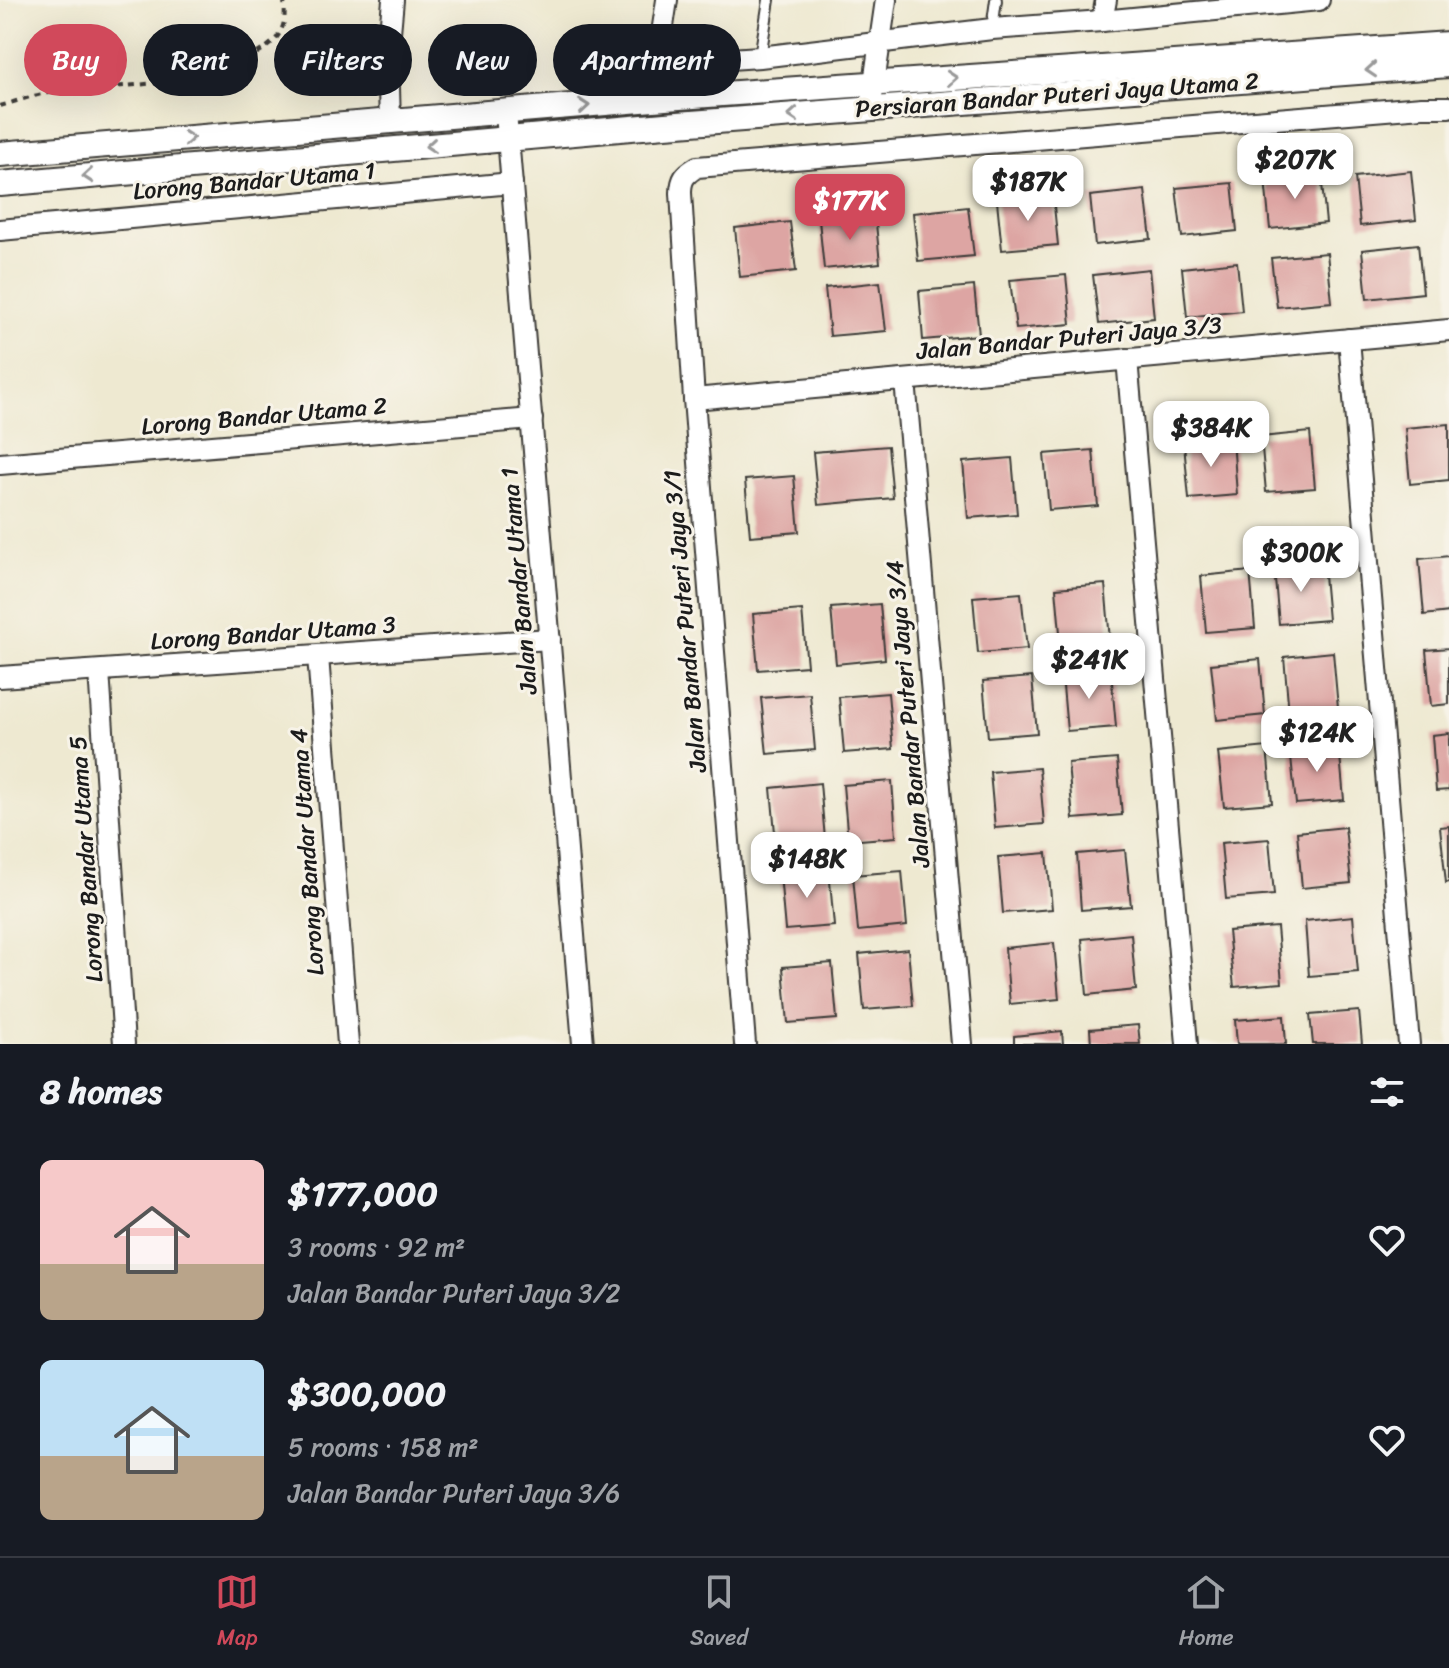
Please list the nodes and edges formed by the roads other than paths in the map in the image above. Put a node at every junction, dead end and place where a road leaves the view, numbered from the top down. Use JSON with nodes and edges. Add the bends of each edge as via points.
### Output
{"nodes":[{"id":1,"x":393,"y":0,"type":"edge"},
{"id":2,"x":667,"y":0,"type":"edge"},
{"id":3,"x":769,"y":0,"type":"edge"},
{"id":4,"x":886,"y":0,"type":"edge"},
{"id":5,"x":996,"y":0,"type":"edge"},
{"id":6,"x":1106,"y":0,"type":"edge"},
{"id":7,"x":1319,"y":0,"type":"edge"},
{"id":8,"x":1216,"y":5,"type":"edge"},
{"id":9,"x":1102,"y":21,"type":"junction"},
{"id":10,"x":992,"y":29,"type":"junction"},
{"id":11,"x":880,"y":43,"type":"junction"},
{"id":12,"x":1449,"y":44,"type":"edge"},
{"id":13,"x":760,"y":57,"type":"junction"},
{"id":14,"x":1449,"y":65,"type":"edge"},
{"id":15,"x":874,"y":84,"type":"junction"},
{"id":16,"x":1449,"y":107,"type":"edge"},
{"id":17,"x":871,"y":109,"type":"junction"},
{"id":18,"x":506,"y":113,"type":"junction"},
{"id":19,"x":390,"y":122,"type":"junction"},
{"id":20,"x":508,"y":139,"type":"junction"},
{"id":21,"x":0,"y":154,"type":"edge"},
{"id":22,"x":512,"y":183,"type":"junction"},
{"id":23,"x":0,"y":184,"type":"edge"},
{"id":24,"x":0,"y":230,"type":"edge"},
{"id":25,"x":1449,"y":330,"type":"edge"},
{"id":26,"x":1349,"y":339,"type":"junction"},
{"id":27,"x":1127,"y":359,"type":"junction"},
{"id":28,"x":905,"y":380,"type":"junction"},
{"id":29,"x":694,"y":399,"type":"junction"},
{"id":30,"x":532,"y":419,"type":"junction"},
{"id":31,"x":0,"y":464,"type":"edge"},
{"id":32,"x":550,"y":639,"type":"junction"},
{"id":33,"x":318,"y":656,"type":"junction"},
{"id":34,"x":99,"y":671,"type":"junction"},
{"id":35,"x":0,"y":677,"type":"edge"},
{"id":36,"x":124,"y":1044,"type":"edge"},
{"id":37,"x":348,"y":1044,"type":"edge"},
{"id":38,"x":583,"y":1044,"type":"edge"},
{"id":39,"x":745,"y":1044,"type":"edge"},
{"id":40,"x":962,"y":1044,"type":"edge"},
{"id":41,"x":1187,"y":1044,"type":"edge"},
{"id":42,"x":1409,"y":1044,"type":"edge"}],
"edges":[{"from":1,"to":19,"type":"street"},
{"from":2,"to":13,"type":"street","via":[[662,33],[669,52],[684,62]]},
{"from":3,"to":13,"type":"lane"},
{"from":4,"to":11,"type":"street"},
{"from":5,"to":10,"type":"lane"},
{"from":6,"to":9,"type":"street"},
{"from":7,"to":8,"type":"street"},
{"from":8,"to":9,"type":"street"},
{"from":9,"to":10,"type":"street"},
{"from":10,"to":11,"type":"street"},
{"from":11,"to":13,"type":"street"},
{"from":11,"to":15,"type":"street"},
{"from":15,"to":12,"type":"street","name":"Persiaran Bandar Puteri Jaya Utama 2","one_way":true},
{"from":14,"to":17,"type":"street","name":"Persiaran Bandar Puteri Jaya Utama 2","one_way":true},
{"from":15,"to":17,"type":"street"},
{"from":18,"to":15,"type":"street","name":"Persiaran Bandar Puteri Jaya Utama 2","one_way":true},
{"from":16,"to":29,"type":"street","name":"Jalan Bandar Puteri Jaya 3/1","via":[[697,167],[681,182]]},
{"from":17,"to":20,"type":"street","name":"Persiaran Bandar Puteri Jaya Utama 2","one_way":true},
{"from":18,"to":19,"type":"street","name":"Persiaran Bandar Puteri Jaya Utama 2"},
{"from":18,"to":20,"type":"street","name":"Jalan Bandar Utama 1"},
{"from":21,"to":19,"type":"street","name":"Persiaran Bandar Puteri Jaya Utama 2","one_way":true},
{"from":20,"to":22,"type":"street","name":"Jalan Bandar Utama 1"},
{"from":20,"to":23,"type":"street","name":"Persiaran Bandar Puteri Jaya Utama 2","one_way":true},
{"from":22,"to":24,"type":"street","name":"Lorong Bandar Utama 1"},
{"from":22,"to":30,"type":"street","name":"Jalan Bandar Utama 1"},
{"from":25,"to":26,"type":"street","name":"Jalan Bandar Puteri Jaya 3/3"},
{"from":26,"to":27,"type":"street","name":"Jalan Bandar Puteri Jaya 3/3"},
{"from":26,"to":42,"type":"street"},
{"from":27,"to":28,"type":"street","name":"Jalan Bandar Puteri Jaya 3/3"},
{"from":27,"to":41,"type":"street"},
{"from":28,"to":29,"type":"street","name":"Jalan Bandar Puteri Jaya 3/3"},
{"from":28,"to":40,"type":"street","name":"Jalan Bandar Puteri Jaya 3/4"},
{"from":29,"to":39,"type":"street","name":"Jalan Bandar Puteri Jaya 3/1"},
{"from":30,"to":31,"type":"street","name":"Lorong Bandar Utama 2"},
{"from":30,"to":32,"type":"street","name":"Jalan Bandar Utama 1"},
{"from":32,"to":33,"type":"street","name":"Lorong Bandar Utama 3"},
{"from":32,"to":38,"type":"street","name":"Jalan Bandar Utama 1"},
{"from":33,"to":34,"type":"street","name":"Lorong Bandar Utama 3"},
{"from":33,"to":37,"type":"street","name":"Lorong Bandar Utama 4"},
{"from":34,"to":35,"type":"street","name":"Lorong Bandar Utama 3"},
{"from":34,"to":36,"type":"street","name":"Lorong Bandar Utama 5"}]}
